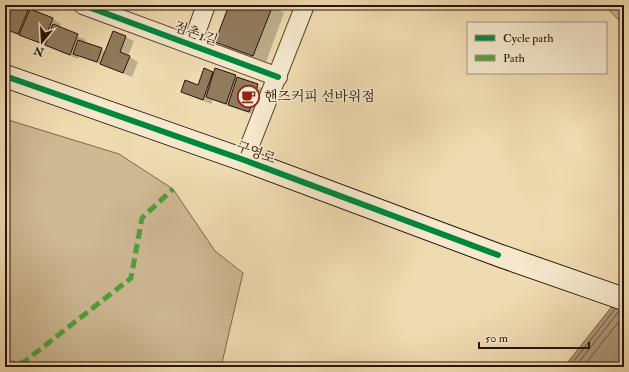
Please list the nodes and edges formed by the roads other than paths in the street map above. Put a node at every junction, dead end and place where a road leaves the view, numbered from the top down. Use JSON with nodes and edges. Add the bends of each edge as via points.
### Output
{"nodes":[{"id":1,"x":83,"y":5,"type":"edge"},
{"id":2,"x":206,"y":5,"type":"edge"},
{"id":3,"x":305,"y":5,"type":"edge"},
{"id":4,"x":192,"y":44,"type":"junction"},
{"id":5,"x":5,"y":76,"type":"edge"},
{"id":6,"x":278,"y":77,"type":"junction"},
{"id":7,"x":244,"y":160,"type":"junction"},
{"id":8,"x":624,"y":299,"type":"edge"}],
"edges":[{"from":1,"to":4,"type":"street","name":"점촌1길"},
{"from":2,"to":4,"type":"street","name":"점촌1길"},
{"from":3,"to":6,"type":"street"},
{"from":4,"to":6,"type":"street","name":"점촌1길"},
{"from":5,"to":7,"type":"main road","name":"구영로"},
{"from":6,"to":7,"type":"street"},
{"from":7,"to":8,"type":"main road","name":"구영로"}]}
